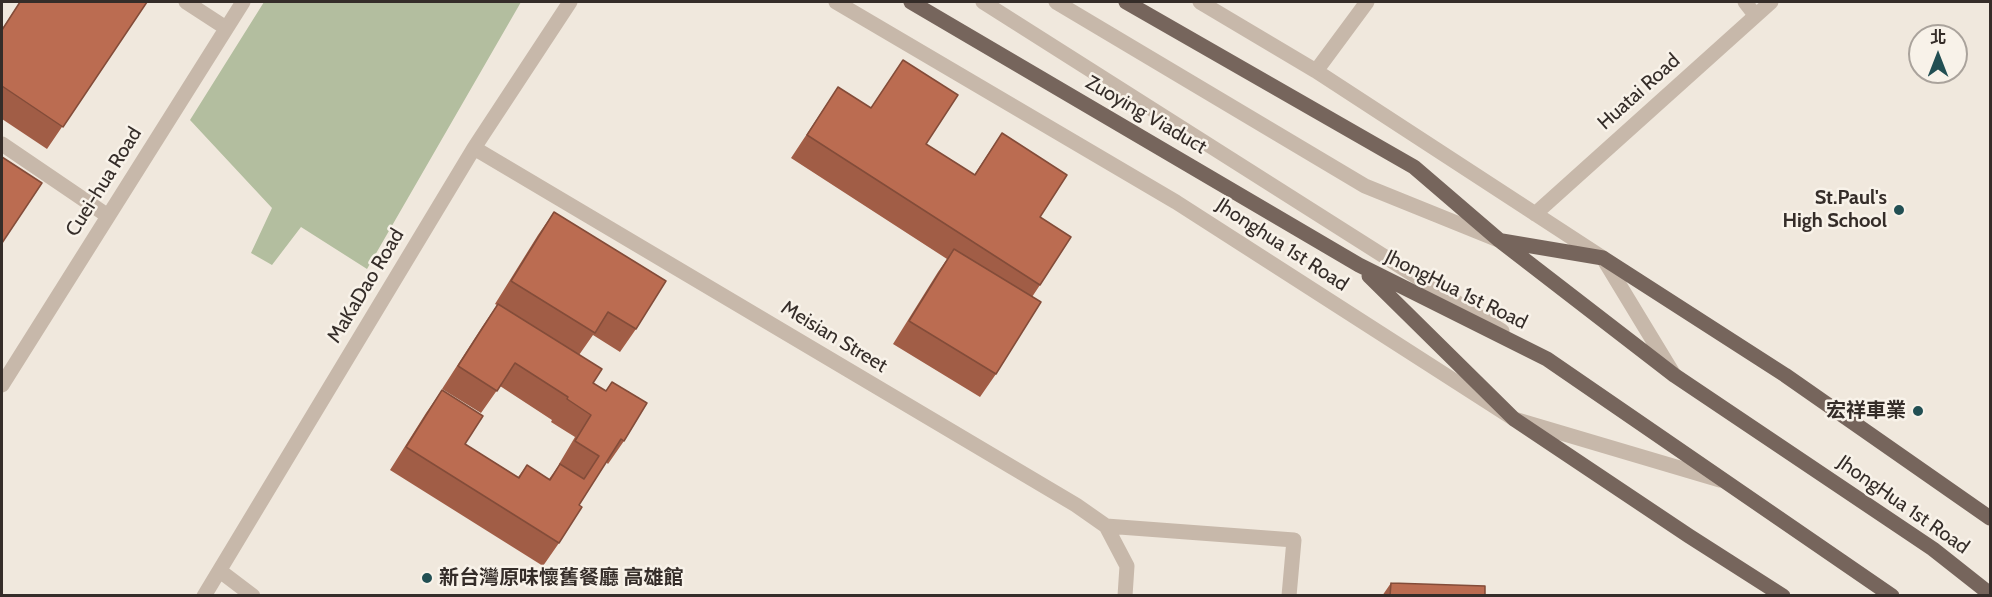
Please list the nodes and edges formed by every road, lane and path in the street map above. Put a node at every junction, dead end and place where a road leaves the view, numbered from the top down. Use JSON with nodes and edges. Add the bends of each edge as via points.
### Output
{"nodes":[{"id":1,"x":186,"y":2,"type":"edge"},
{"id":2,"x":243,"y":2,"type":"edge"},
{"id":3,"x":570,"y":2,"type":"edge"},
{"id":4,"x":836,"y":2,"type":"edge"},
{"id":5,"x":911,"y":2,"type":"edge"},
{"id":6,"x":983,"y":2,"type":"edge"},
{"id":7,"x":1056,"y":2,"type":"edge"},
{"id":8,"x":1126,"y":2,"type":"edge"},
{"id":9,"x":1200,"y":2,"type":"edge"},
{"id":10,"x":1367,"y":2,"type":"edge"},
{"id":11,"x":1745,"y":2,"type":"edge"},
{"id":12,"x":1771,"y":2,"type":"edge"},
{"id":13,"x":1755,"y":15,"type":"junction"},
{"id":14,"x":226,"y":28,"type":"junction"},
{"id":15,"x":1316,"y":71,"type":"junction"},
{"id":16,"x":2,"y":144,"type":"edge"},
{"id":17,"x":474,"y":148,"type":"junction"},
{"id":18,"x":1535,"y":214,"type":"junction"},
{"id":19,"x":108,"y":216,"type":"junction"},
{"id":20,"x":1499,"y":240,"type":"junction"},
{"id":21,"x":1603,"y":258,"type":"junction"},
{"id":22,"x":1359,"y":265,"type":"junction"},
{"id":23,"x":1547,"y":359,"type":"junction"},
{"id":24,"x":1674,"y":375,"type":"junction"},
{"id":25,"x":2,"y":385,"type":"edge"},
{"id":26,"x":1514,"y":419,"type":"junction"},
{"id":27,"x":1724,"y":481,"type":"junction"},
{"id":28,"x":1990,"y":518,"type":"edge"},
{"id":29,"x":1106,"y":526,"type":"junction"},
{"id":30,"x":220,"y":571,"type":"junction"},
{"id":31,"x":1990,"y":594,"type":"edge"},
{"id":32,"x":204,"y":596,"type":"edge"},
{"id":33,"x":253,"y":596,"type":"edge"},
{"id":34,"x":1125,"y":596,"type":"edge"},
{"id":35,"x":1289,"y":596,"type":"edge"},
{"id":36,"x":1783,"y":596,"type":"edge"},
{"id":37,"x":1892,"y":596,"type":"edge"}],
"edges":[{"from":1,"to":14,"type":"street"},
{"from":2,"to":14,"type":"street","name":"Cuei-hua Road"},
{"from":3,"to":17,"type":"street","name":"MaKaDao Road"},
{"from":4,"to":26,"type":"street","name":"Jhonghua 1st Road","via":[[1176,202]]},
{"from":5,"to":22,"type":"main road","name":"Zuoying Viaduct"},
{"from":6,"to":23,"type":"street","name":"Jhonghua 1st Road"},
{"from":7,"to":20,"type":"street","via":[[1365,186]]},
{"from":8,"to":20,"type":"main road","name":"JhongHua 1st Road","via":[[1414,167]]},
{"from":9,"to":15,"type":"street"},
{"from":10,"to":15,"type":"street"},
{"from":11,"to":13,"type":"street"},
{"from":12,"to":13,"type":"street","name":"Huatai Road"},
{"from":13,"to":18,"type":"street","name":"Huatai Road"},
{"from":14,"to":19,"type":"street","name":"Cuei-hua Road"},
{"from":15,"to":18,"type":"street"},
{"from":16,"to":19,"type":"street"},
{"from":17,"to":29,"type":"street","name":"Meisian Street"},
{"from":17,"to":30,"type":"street","name":"MaKaDao Road"},
{"from":18,"to":21,"type":"street"},
{"from":19,"to":25,"type":"street","name":"Cuei-hua Road"},
{"from":20,"to":21,"type":"main road","name":"JhongHua 1st Road"},
{"from":20,"to":24,"type":"main road","name":"JhongHua 1st Road"},
{"from":21,"to":24,"type":"street"},
{"from":21,"to":28,"type":"main road","name":"JhongHua 1st Road","via":[[1785,375]]},
{"from":22,"to":23,"type":"main road","name":"JhongHua 1st Road"},
{"from":22,"to":26,"type":"main road","name":"JhongHua 1st Road"},
{"from":23,"to":27,"type":"main road","name":"JhongHua 1st Road"},
{"from":24,"to":31,"type":"main road","name":"JhongHua 1st Road","via":[[1933,549]]},
{"from":26,"to":27,"type":"street","name":"Jhonghua 1st Road"},
{"from":26,"to":36,"type":"main road","name":"JhongHua 1st Road"},
{"from":27,"to":37,"type":"main road","name":"JhongHua 1st Road"},
{"from":29,"to":34,"type":"street","name":"Meisian Street","via":[[1127,566]]},
{"from":29,"to":35,"type":"street","via":[[1294,540]]},
{"from":30,"to":32,"type":"street","name":"MaKaDao Road"},
{"from":30,"to":33,"type":"street"}]}
